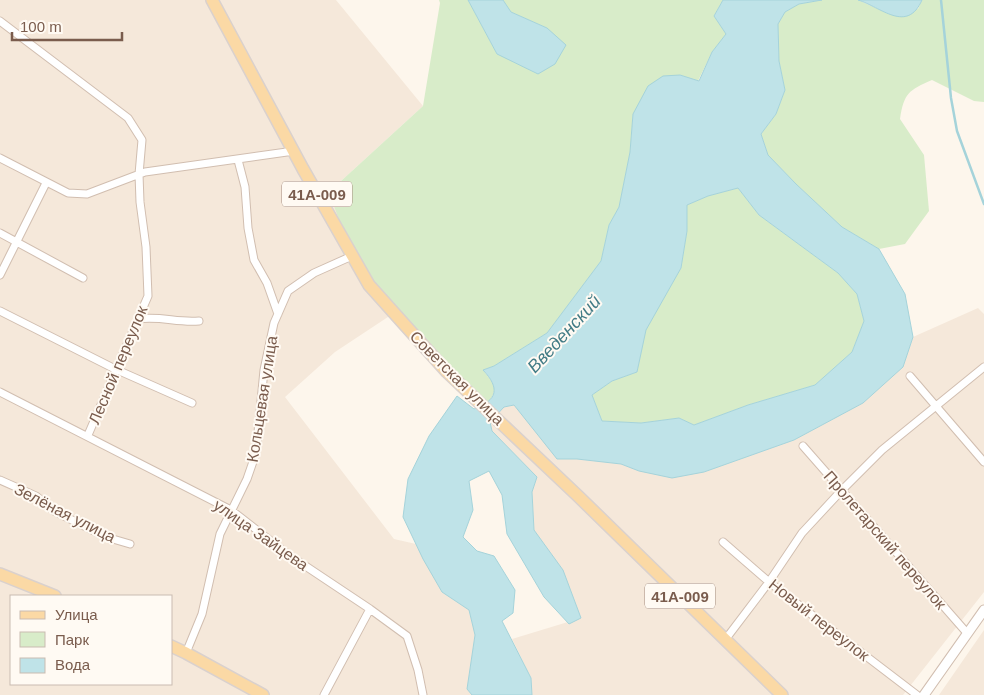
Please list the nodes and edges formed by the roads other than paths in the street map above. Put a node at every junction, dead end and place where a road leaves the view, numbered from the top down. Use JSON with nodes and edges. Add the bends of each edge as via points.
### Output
{"nodes":[{"id":1,"x":212,"y":0,"type":"edge"},
{"id":2,"x":0,"y":21,"type":"edge"},
{"id":3,"x":294,"y":151,"type":"junction"},
{"id":4,"x":0,"y":158,"type":"edge"},
{"id":5,"x":238,"y":160,"type":"junction"},
{"id":6,"x":139,"y":174,"type":"junction"},
{"id":7,"x":46,"y":183,"type":"junction"},
{"id":8,"x":0,"y":233,"type":"edge"},
{"id":9,"x":17,"y":242,"type":"junction"},
{"id":10,"x":352,"y":256,"type":"junction"},
{"id":11,"x":0,"y":275,"type":"edge"},
{"id":12,"x":83,"y":278,"type":"dead end"},
{"id":13,"x":0,"y":311,"type":"edge"},
{"id":14,"x":278,"y":314,"type":"junction"},
{"id":15,"x":138,"y":319,"type":"junction"},
{"id":16,"x":199,"y":322,"type":"dead end"},
{"id":17,"x":984,"y":367,"type":"edge"},
{"id":18,"x":115,"y":369,"type":"junction"},
{"id":19,"x":910,"y":376,"type":"dead end"},
{"id":20,"x":0,"y":392,"type":"edge"},
{"id":21,"x":192,"y":403,"type":"dead end"},
{"id":22,"x":936,"y":406,"type":"junction"},
{"id":23,"x":88,"y":436,"type":"junction"},
{"id":24,"x":804,"y":446,"type":"dead end"},
{"id":25,"x":984,"y":462,"type":"edge"},
{"id":26,"x":0,"y":480,"type":"edge"},
{"id":27,"x":841,"y":490,"type":"junction"},
{"id":28,"x":231,"y":510,"type":"junction"},
{"id":29,"x":723,"y":542,"type":"dead end"},
{"id":30,"x":130,"y":544,"type":"dead end"},
{"id":31,"x":0,"y":574,"type":"edge"},
{"id":32,"x":770,"y":582,"type":"junction"},
{"id":33,"x":52,"y":595,"type":"edge"},
{"id":34,"x":370,"y":609,"type":"junction"},
{"id":35,"x":984,"y":610,"type":"edge"},
{"id":36,"x":967,"y":633,"type":"junction"},
{"id":37,"x":725,"y":640,"type":"junction"},
{"id":38,"x":172,"y":646,"type":"edge"},
{"id":39,"x":186,"y":653,"type":"junction"},
{"id":40,"x":263,"y":695,"type":"edge"},
{"id":41,"x":324,"y":695,"type":"edge"},
{"id":42,"x":422,"y":695,"type":"edge"},
{"id":43,"x":782,"y":695,"type":"edge"},
{"id":44,"x":917,"y":695,"type":"edge"},
{"id":45,"x":924,"y":695,"type":"edge"}],
"edges":[{"from":1,"to":3,"type":"main road","name":"Советская улица","number":"41А-009"},
{"from":2,"to":6,"type":"street","name":"Лесной переулок","via":[[128,118],[142,140]]},
{"from":3,"to":5,"type":"street"},
{"from":3,"to":10,"type":"main road","name":"Советская улица","number":"41А-009"},
{"from":4,"to":7,"type":"street"},
{"from":5,"to":6,"type":"street"},
{"from":5,"to":14,"type":"street","name":"Кольцевая улица","via":[[245,187],[254,260],[267,283]]},
{"from":6,"to":7,"type":"street","via":[[87,194],[68,193]]},
{"from":6,"to":15,"type":"street","name":"Лесной переулок","via":[[148,296]]},
{"from":7,"to":9,"type":"street"},
{"from":8,"to":9,"type":"street"},
{"from":9,"to":11,"type":"street"},
{"from":9,"to":12,"type":"street"},
{"from":10,"to":14,"type":"street","name":"Кольцевая улица","via":[[314,272],[288,291]]},
{"from":10,"to":37,"type":"main road","name":"Советская улица","number":"41А-009","via":[[369,285],[447,372]]},
{"from":13,"to":18,"type":"street"},
{"from":14,"to":28,"type":"street","name":"Кольцевая улица","via":[[264,370],[256,453]]},
{"from":15,"to":16,"type":"street","via":[[153,317]]},
{"from":15,"to":18,"type":"street","name":"Лесной переулок"},
{"from":17,"to":22,"type":"street"},
{"from":18,"to":21,"type":"street"},
{"from":18,"to":23,"type":"street","name":"Лесной переулок"},
{"from":19,"to":22,"type":"street"},
{"from":20,"to":23,"type":"street","name":"улица Зайцева"},
{"from":22,"to":25,"type":"street"},
{"from":22,"to":27,"type":"street","via":[[882,450]]},
{"from":23,"to":28,"type":"street","name":"улица Зайцева"},
{"from":24,"to":27,"type":"street","name":"Пролетарский переулок"},
{"from":26,"to":30,"type":"street","name":"Зелёная улица","via":[[36,496],[54,511],[106,537]]},
{"from":27,"to":32,"type":"street","via":[[802,533]]},
{"from":27,"to":36,"type":"street","name":"Пролетарский переулок"},
{"from":28,"to":34,"type":"street","name":"улица Зайцева","via":[[289,555]]},
{"from":28,"to":39,"type":"street","name":"Кольцевая улица","via":[[220,534],[202,614]]},
{"from":29,"to":32,"type":"street","name":"Новый переулок"},
{"from":31,"to":33,"type":"main road"},
{"from":32,"to":37,"type":"street"},
{"from":32,"to":44,"type":"street","name":"Новый переулок"},
{"from":34,"to":41,"type":"street"},
{"from":34,"to":42,"type":"street","name":"улица Зайцева","via":[[407,636]]},
{"from":35,"to":36,"type":"street"},
{"from":36,"to":45,"type":"street"},
{"from":37,"to":43,"type":"main road","name":"Советская улица","number":"41А-009"},
{"from":38,"to":39,"type":"main road"},
{"from":39,"to":40,"type":"main road"}]}
